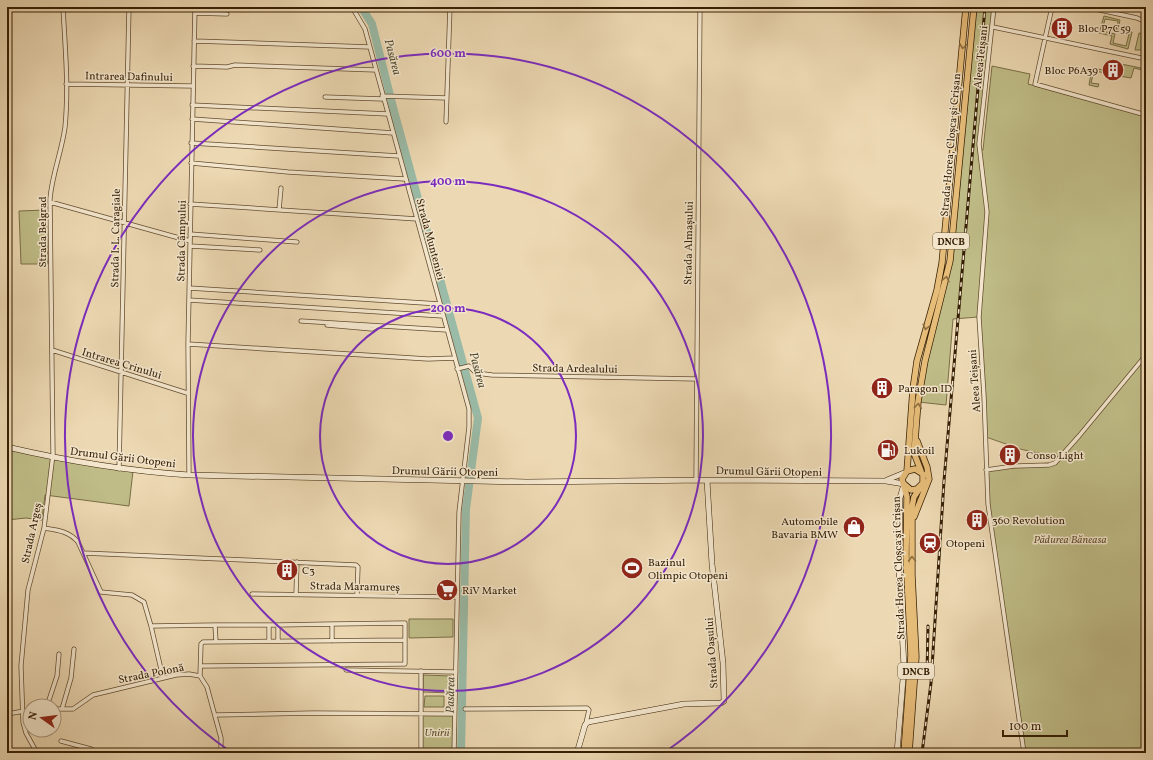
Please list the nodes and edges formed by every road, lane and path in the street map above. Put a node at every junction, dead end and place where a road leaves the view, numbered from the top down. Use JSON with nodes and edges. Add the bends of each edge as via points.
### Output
{"nodes":[{"id":1,"x":63,"y":7,"type":"edge"},
{"id":2,"x":129,"y":7,"type":"edge"},
{"id":3,"x":195,"y":7,"type":"edge"},
{"id":4,"x":352,"y":7,"type":"edge"},
{"id":5,"x":450,"y":7,"type":"edge"},
{"id":6,"x":700,"y":7,"type":"edge"},
{"id":7,"x":966,"y":7,"type":"edge"},
{"id":8,"x":974,"y":7,"type":"edge"},
{"id":9,"x":994,"y":7,"type":"edge"},
{"id":10,"x":1052,"y":7,"type":"edge"},
{"id":11,"x":1086,"y":7,"type":"edge"},
{"id":12,"x":194,"y":13,"type":"junction"},
{"id":13,"x":227,"y":14,"type":"dead end"},
{"id":14,"x":1146,"y":22,"type":"edge"},
{"id":15,"x":993,"y":27,"type":"junction"},
{"id":16,"x":1045,"y":38,"type":"junction"},
{"id":17,"x":194,"y":41,"type":"junction"},
{"id":18,"x":370,"y":47,"type":"junction"},
{"id":19,"x":1146,"y":59,"type":"edge"},
{"id":20,"x":193,"y":66,"type":"junction"},
{"id":21,"x":376,"y":70,"type":"junction"},
{"id":22,"x":66,"y":84,"type":"junction"},
{"id":23,"x":127,"y":85,"type":"junction"},
{"id":24,"x":192,"y":86,"type":"junction"},
{"id":25,"x":325,"y":97,"type":"dead end"},
{"id":26,"x":383,"y":97,"type":"junction"},
{"id":27,"x":447,"y":98,"type":"junction"},
{"id":28,"x":192,"y":105,"type":"junction"},
{"id":29,"x":388,"y":114,"type":"junction"},
{"id":30,"x":1146,"y":114,"type":"edge"},
{"id":31,"x":192,"y":119,"type":"junction"},
{"id":32,"x":446,"y":122,"type":"dead end"},
{"id":33,"x":393,"y":133,"type":"junction"},
{"id":34,"x":191,"y":143,"type":"junction"},
{"id":35,"x":400,"y":156,"type":"junction"},
{"id":36,"x":191,"y":163,"type":"junction"},
{"id":37,"x":405,"y":179,"type":"junction"},
{"id":38,"x":281,"y":188,"type":"dead end"},
{"id":39,"x":50,"y":202,"type":"junction"},
{"id":40,"x":190,"y":204,"type":"junction"},
{"id":41,"x":279,"y":210,"type":"junction"},
{"id":42,"x":416,"y":220,"type":"junction"},
{"id":43,"x":125,"y":222,"type":"junction"},
{"id":44,"x":190,"y":234,"type":"junction"},
{"id":45,"x":190,"y":241,"type":"junction"},
{"id":46,"x":296,"y":242,"type":"dead end"},
{"id":47,"x":190,"y":246,"type":"junction"},
{"id":48,"x":260,"y":250,"type":"dead end"},
{"id":49,"x":189,"y":288,"type":"junction"},
{"id":50,"x":189,"y":300,"type":"junction"},
{"id":51,"x":440,"y":304,"type":"junction"},
{"id":52,"x":443,"y":316,"type":"junction"},
{"id":53,"x":302,"y":321,"type":"dead end"},
{"id":54,"x":321,"y":325,"type":"dead end"},
{"id":55,"x":377,"y":326,"type":"junction"},
{"id":56,"x":447,"y":330,"type":"junction"},
{"id":57,"x":188,"y":344,"type":"junction"},
{"id":58,"x":52,"y":350,"type":"junction"},
{"id":59,"x":1146,"y":355,"type":"edge"},
{"id":60,"x":455,"y":358,"type":"junction"},
{"id":61,"x":459,"y":369,"type":"junction"},
{"id":62,"x":121,"y":372,"type":"junction"},
{"id":63,"x":696,"y":379,"type":"junction"},
{"id":64,"x":188,"y":392,"type":"junction"},
{"id":65,"x":917,"y":419,"type":"junction"},
{"id":66,"x":7,"y":448,"type":"edge"},
{"id":67,"x":53,"y":458,"type":"junction"},
{"id":68,"x":119,"y":469,"type":"junction"},
{"id":69,"x":986,"y":470,"type":"junction"},
{"id":70,"x":905,"y":472,"type":"junction"},
{"id":71,"x":921,"y":472,"type":"junction"},
{"id":72,"x":189,"y":475,"type":"junction"},
{"id":73,"x":463,"y":480,"type":"junction"},
{"id":74,"x":696,"y":480,"type":"junction"},
{"id":75,"x":707,"y":480,"type":"junction"},
{"id":76,"x":886,"y":481,"type":"junction"},
{"id":77,"x":904,"y":484,"type":"junction"},
{"id":78,"x":920,"y":488,"type":"junction"},
{"id":79,"x":44,"y":528,"type":"junction"},
{"id":80,"x":912,"y":529,"type":"junction"},
{"id":81,"x":83,"y":553,"type":"junction"},
{"id":82,"x":297,"y":562,"type":"junction"},
{"id":83,"x":910,"y":589,"type":"junction"},
{"id":84,"x":252,"y":594,"type":"dead end"},
{"id":85,"x":296,"y":595,"type":"junction"},
{"id":86,"x":357,"y":595,"type":"junction"},
{"id":87,"x":457,"y":597,"type":"junction"},
{"id":88,"x":269,"y":624,"type":"junction"},
{"id":89,"x":332,"y":624,"type":"junction"},
{"id":90,"x":215,"y":625,"type":"junction"},
{"id":91,"x":278,"y":625,"type":"junction"},
{"id":92,"x":151,"y":626,"type":"junction"},
{"id":93,"x":405,"y":640,"type":"junction"},
{"id":94,"x":278,"y":641,"type":"junction"},
{"id":95,"x":332,"y":641,"type":"junction"},
{"id":96,"x":216,"y":642,"type":"junction"},
{"id":97,"x":269,"y":642,"type":"junction"},
{"id":98,"x":74,"y":649,"type":"dead end"},
{"id":99,"x":59,"y":654,"type":"dead end"},
{"id":100,"x":201,"y":666,"type":"junction"},
{"id":101,"x":346,"y":670,"type":"dead end"},
{"id":102,"x":421,"y":671,"type":"junction"},
{"id":103,"x":456,"y":672,"type":"junction"},
{"id":104,"x":200,"y":676,"type":"junction"},
{"id":105,"x":163,"y":678,"type":"junction"},
{"id":106,"x":22,"y":698,"type":"edge"},
{"id":107,"x":50,"y":698,"type":"edge"},
{"id":108,"x":62,"y":709,"type":"joint"},
{"id":109,"x":465,"y":709,"type":"dead end"},
{"id":110,"x":22,"y":711,"type":"edge"},
{"id":111,"x":420,"y":713,"type":"junction"},
{"id":112,"x":7,"y":714,"type":"edge"},
{"id":113,"x":454,"y":714,"type":"junction"},
{"id":114,"x":215,"y":715,"type":"junction"},
{"id":115,"x":586,"y":723,"type":"junction"},
{"id":116,"x":29,"y":738,"type":"edge"},
{"id":117,"x":61,"y":741,"type":"dead end"},
{"id":118,"x":37,"y":753,"type":"edge"},
{"id":119,"x":96,"y":753,"type":"edge"},
{"id":120,"x":222,"y":753,"type":"edge"},
{"id":121,"x":251,"y":753,"type":"edge"},
{"id":122,"x":421,"y":753,"type":"edge"},
{"id":123,"x":454,"y":753,"type":"edge"},
{"id":124,"x":577,"y":753,"type":"edge"},
{"id":125,"x":897,"y":753,"type":"edge"},
{"id":126,"x":904,"y":753,"type":"edge"},
{"id":127,"x":909,"y":753,"type":"edge"},
{"id":128,"x":1024,"y":753,"type":"edge"}],
"edges":[{"from":1,"to":22,"type":"street","name":"Strada Belgrad"},
{"from":2,"to":23,"type":"street","name":"Strada I. L. Caragiale"},
{"from":3,"to":12,"type":"street","name":"Strada Câmpului"},
{"from":4,"to":18,"type":"street","name":"Strada Munteniei","via":[[365,29]]},
{"from":5,"to":27,"type":"street"},
{"from":6,"to":63,"type":"street","name":"Strada Almașului"},
{"from":7,"to":70,"type":"main road","name":"Strada Horea, Cloșca și Crișan","number":"DNCB","one_way":true,"via":[[942,263],[916,368]]},
{"from":65,"to":8,"type":"main road","name":"Strada Horea, Cloșca și Crișan","number":"DNCB","one_way":true,"via":[[925,361],[950,261]]},
{"from":9,"to":15,"type":"street","name":"Aleea Teișani"},
{"from":10,"to":16,"type":"street"},
{"from":11,"to":14,"type":"street"},
{"from":12,"to":13,"type":"street"},
{"from":12,"to":17,"type":"street","name":"Strada Câmpului"},
{"from":15,"to":16,"type":"street"},
{"from":15,"to":69,"type":"street","name":"Aleea Teișani","via":[[979,150],[987,212],[979,317]]},
{"from":16,"to":19,"type":"street"},
{"from":16,"to":30,"type":"street","via":[[1035,84]]},
{"from":17,"to":18,"type":"street"},
{"from":17,"to":20,"type":"street","name":"Strada Câmpului"},
{"from":18,"to":21,"type":"street","name":"Strada Munteniei"},
{"from":20,"to":21,"type":"street"},
{"from":20,"to":24,"type":"street","name":"Strada Câmpului"},
{"from":21,"to":26,"type":"street","name":"Strada Munteniei"},
{"from":22,"to":23,"type":"street","name":"Intrarea Dafinului"},
{"from":22,"to":39,"type":"street","name":"Strada Belgrad","via":[[65,127]]},
{"from":23,"to":24,"type":"street","name":"Intrarea Dafinului"},
{"from":23,"to":43,"type":"street","name":"Strada I. L. Caragiale"},
{"from":24,"to":28,"type":"street","name":"Strada Câmpului"},
{"from":25,"to":26,"type":"street"},
{"from":26,"to":27,"type":"street"},
{"from":26,"to":29,"type":"street","name":"Strada Munteniei"},
{"from":27,"to":32,"type":"street"},
{"from":28,"to":29,"type":"street"},
{"from":28,"to":31,"type":"street","name":"Strada Câmpului"},
{"from":29,"to":33,"type":"street","name":"Strada Munteniei"},
{"from":31,"to":33,"type":"street"},
{"from":31,"to":34,"type":"street","name":"Strada Câmpului"},
{"from":33,"to":35,"type":"street","name":"Strada Munteniei"},
{"from":34,"to":35,"type":"street"},
{"from":34,"to":36,"type":"street","name":"Strada Câmpului"},
{"from":35,"to":37,"type":"street","name":"Strada Munteniei"},
{"from":36,"to":37,"type":"street"},
{"from":36,"to":40,"type":"street","name":"Strada Câmpului"},
{"from":37,"to":42,"type":"street","name":"Strada Munteniei"},
{"from":38,"to":41,"type":"street"},
{"from":39,"to":43,"type":"street"},
{"from":39,"to":58,"type":"street","name":"Strada Belgrad"},
{"from":40,"to":41,"type":"street"},
{"from":40,"to":44,"type":"street","name":"Strada Câmpului"},
{"from":41,"to":42,"type":"street"},
{"from":42,"to":51,"type":"street","name":"Strada Munteniei"},
{"from":43,"to":45,"type":"street"},
{"from":43,"to":62,"type":"street","name":"Strada I. L. Caragiale"},
{"from":44,"to":45,"type":"street","name":"Strada Câmpului"},
{"from":44,"to":46,"type":"street"},
{"from":45,"to":47,"type":"street","name":"Strada Câmpului"},
{"from":47,"to":48,"type":"street"},
{"from":47,"to":49,"type":"street","name":"Strada Câmpului"},
{"from":49,"to":50,"type":"street","name":"Strada Câmpului"},
{"from":49,"to":51,"type":"street"},
{"from":50,"to":52,"type":"street"},
{"from":50,"to":57,"type":"street","name":"Strada Câmpului"},
{"from":51,"to":52,"type":"street","name":"Strada Munteniei"},
{"from":52,"to":56,"type":"street","name":"Strada Munteniei"},
{"from":53,"to":55,"type":"street"},
{"from":54,"to":55,"type":"street","via":[[372,329]]},
{"from":55,"to":56,"type":"street"},
{"from":56,"to":60,"type":"street","name":"Strada Munteniei"},
{"from":57,"to":60,"type":"street","via":[[428,359]]},
{"from":57,"to":64,"type":"street","name":"Strada Câmpului"},
{"from":58,"to":62,"type":"street","name":"Intrarea Crinului"},
{"from":58,"to":67,"type":"street","name":"Strada Belgrad"},
{"from":59,"to":69,"type":"street","via":[[1055,463]]},
{"from":60,"to":61,"type":"street","name":"Strada Munteniei"},
{"from":61,"to":63,"type":"street","name":"Strada Ardealului","via":[[468,366],[480,375]]},
{"from":61,"to":73,"type":"street","name":"Strada Munteniei","via":[[470,418]]},
{"from":62,"to":64,"type":"street","name":"Intrarea Crinului"},
{"from":62,"to":68,"type":"street","name":"Strada I. L. Caragiale"},
{"from":63,"to":74,"type":"street","name":"Strada Almașului"},
{"from":64,"to":72,"type":"street","name":"Strada Câmpului"},
{"from":65,"to":71,"type":"main road","name":"Strada Horea, Cloșca și Crișan","number":"DNCB","via":[[914,453]]},
{"from":65,"to":80,"type":"main road","via":[[918,446],[929,479],[915,513]]},
{"from":66,"to":67,"type":"main road","name":"Drumul Gării Otopeni"},
{"from":67,"to":68,"type":"main road","name":"Drumul Gării Otopeni"},
{"from":67,"to":79,"type":"street","name":"Strada Argeș"},
{"from":68,"to":72,"type":"main road","name":"Drumul Gării Otopeni"},
{"from":69,"to":128,"type":"street","name":"Aleea Teișani","via":[[988,504]]},
{"from":70,"to":71,"type":"main road","via":[[912,468]]},
{"from":70,"to":76,"type":"main road","name":"Drumul Gării Otopeni"},
{"from":70,"to":77,"type":"main road","number":"DNCB"},
{"from":71,"to":78,"type":"main road","number":"DNCB","via":[[924,480]]},
{"from":72,"to":73,"type":"main road","name":"Drumul Gării Otopeni"},
{"from":73,"to":74,"type":"main road","name":"Drumul Gării Otopeni"},
{"from":73,"to":87,"type":"street","via":[[459,512]]},
{"from":74,"to":75,"type":"main road","name":"Drumul Gării Otopeni"},
{"from":75,"to":76,"type":"main road","name":"Drumul Gării Otopeni"},
{"from":75,"to":115,"type":"main road","name":"Strada Oașului","via":[[724,701],[684,704]]},
{"from":76,"to":77,"type":"main road","name":"Drumul Gării Otopeni"},
{"from":77,"to":78,"type":"main road","via":[[911,490]]},
{"from":77,"to":83,"type":"main road","name":"Strada Horea, Cloșca și Crișan","number":"DNCB","via":[[907,497],[906,556]]},
{"from":77,"to":125,"type":"main road","name":"Strada Horea, Cloșca și Crișan","via":[[900,498],[899,548],[905,656]]},
{"from":78,"to":80,"type":"main road","name":"Strada Horea, Cloșca și Crișan","number":"DNCB","via":[[913,502]]},
{"from":79,"to":81,"type":"street","via":[[70,533]]},
{"from":79,"to":106,"type":"street","name":"Strada Argeș","via":[[26,604],[21,666]]},
{"from":83,"to":80,"type":"main road","name":"Strada Horea, Cloșca și Crișan","number":"DNCB","one_way":true},
{"from":81,"to":82,"type":"street"},
{"from":81,"to":92,"type":"street","via":[[99,590],[105,594],[132,595],[141,599],[146,606]]},
{"from":82,"to":85,"type":"street"},
{"from":82,"to":86,"type":"street","via":[[357,565]]},
{"from":83,"to":126,"type":"main road","name":"Strada Horea, Cloșca și Crișan","number":"DNCB","via":[[911,666]]},
{"from":83,"to":127,"type":"main road","name":"Strada Horea, Cloșca și Crișan","number":"DNCB","via":[[916,657]]},
{"from":84,"to":85,"type":"street","name":"Strada Maramureș"},
{"from":85,"to":86,"type":"street","name":"Strada Maramureș"},
{"from":86,"to":87,"type":"street","name":"Strada Maramureș"},
{"from":87,"to":103,"type":"street"},
{"from":88,"to":90,"type":"street"},
{"from":88,"to":91,"type":"street"},
{"from":88,"to":97,"type":"street"},
{"from":89,"to":91,"type":"street"},
{"from":89,"to":93,"type":"street","via":[[405,624]]},
{"from":89,"to":95,"type":"street"},
{"from":90,"to":92,"type":"street"},
{"from":90,"to":96,"type":"street"},
{"from":91,"to":94,"type":"street"},
{"from":92,"to":105,"type":"street"},
{"from":93,"to":95,"type":"street"},
{"from":93,"to":100,"type":"street","via":[[405,664]]},
{"from":94,"to":95,"type":"street"},
{"from":94,"to":97,"type":"street"},
{"from":96,"to":97,"type":"street"},
{"from":96,"to":100,"type":"street","via":[[201,643]]},
{"from":98,"to":108,"type":"street","via":[[71,678]]},
{"from":99,"to":107,"type":"street","via":[[57,676]]},
{"from":100,"to":104,"type":"street"},
{"from":101,"to":102,"type":"street"},
{"from":102,"to":103,"type":"street"},
{"from":102,"to":111,"type":"street"},
{"from":103,"to":113,"type":"street"},
{"from":104,"to":105,"type":"street","name":"Strada Polonă","via":[[189,674]]},
{"from":104,"to":114,"type":"street","name":"Strada Polonă","via":[[207,687]]},
{"from":105,"to":108,"type":"street","name":"Strada Polonă","via":[[93,695],[77,708]]},
{"from":109,"to":115,"type":"street","via":[[587,708],[589,710]]},
{"from":110,"to":112,"type":"street"},
{"from":111,"to":113,"type":"street"},
{"from":111,"to":114,"type":"street"},
{"from":111,"to":122,"type":"street"},
{"from":113,"to":123,"type":"street"},
{"from":114,"to":120,"type":"street","name":"Strada Polonă"},
{"from":115,"to":124,"type":"main road"},
{"from":116,"to":118,"type":"street","name":"Strada Argeș"},
{"from":117,"to":119,"type":"street","via":[[91,749]]},
{"from":120,"to":121,"type":"street"}]}
